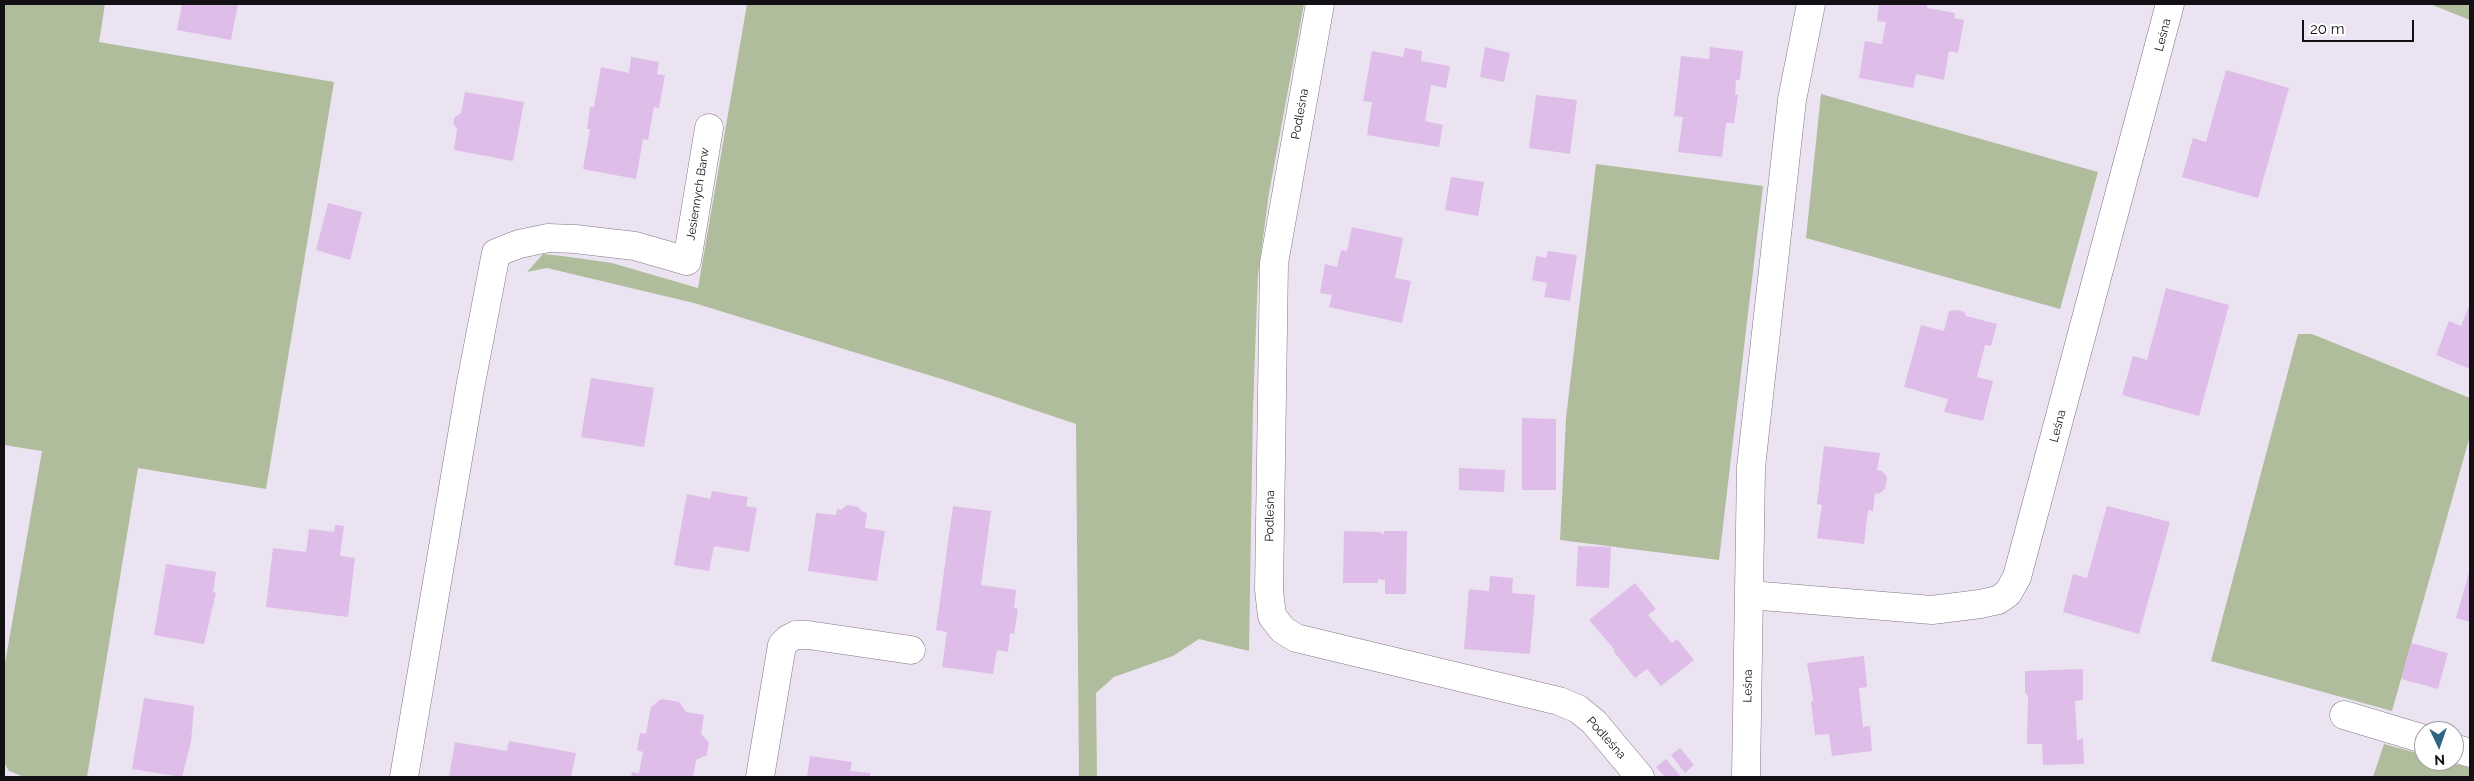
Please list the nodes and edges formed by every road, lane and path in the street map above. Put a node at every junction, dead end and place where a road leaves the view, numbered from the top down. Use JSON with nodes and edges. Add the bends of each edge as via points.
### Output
{"nodes":[{"id":1,"x":1320,"y":4,"type":"edge"},
{"id":2,"x":1811,"y":4,"type":"edge"},
{"id":3,"x":2170,"y":4,"type":"edge"},
{"id":4,"x":709,"y":128,"type":"dead end"},
{"id":5,"x":1750,"y":595,"type":"junction"},
{"id":6,"x":911,"y":650,"type":"dead end"},
{"id":7,"x":2344,"y":716,"type":"dead end"},
{"id":8,"x":2414,"y":736,"type":"edge"},
{"id":9,"x":404,"y":777,"type":"edge"},
{"id":10,"x":760,"y":777,"type":"edge"},
{"id":11,"x":1640,"y":777,"type":"edge"},
{"id":12,"x":1746,"y":777,"type":"edge"}],
"edges":[{"from":1,"to":11,"type":"street","name":"Podleśna","via":[[1274,263],[1269,590],[1272,616],[1283,630],[1296,638],[1578,709],[1594,722]]},
{"from":2,"to":5,"type":"street","name":"Leśna","via":[[1792,100],[1752,457]]},
{"from":3,"to":5,"type":"street","name":"Leśna","via":[[2017,577],[2008,593],[1998,600],[1932,610]]},
{"from":4,"to":9,"type":"street","name":"Jesiennych Barw","via":[[687,261],[635,246],[575,239],[548,238],[496,253]]},
{"from":5,"to":12,"type":"street","name":"Leśna"},
{"from":6,"to":10,"type":"street","via":[[808,635],[788,639],[782,645]]},
{"from":7,"to":8,"type":"street"}]}
